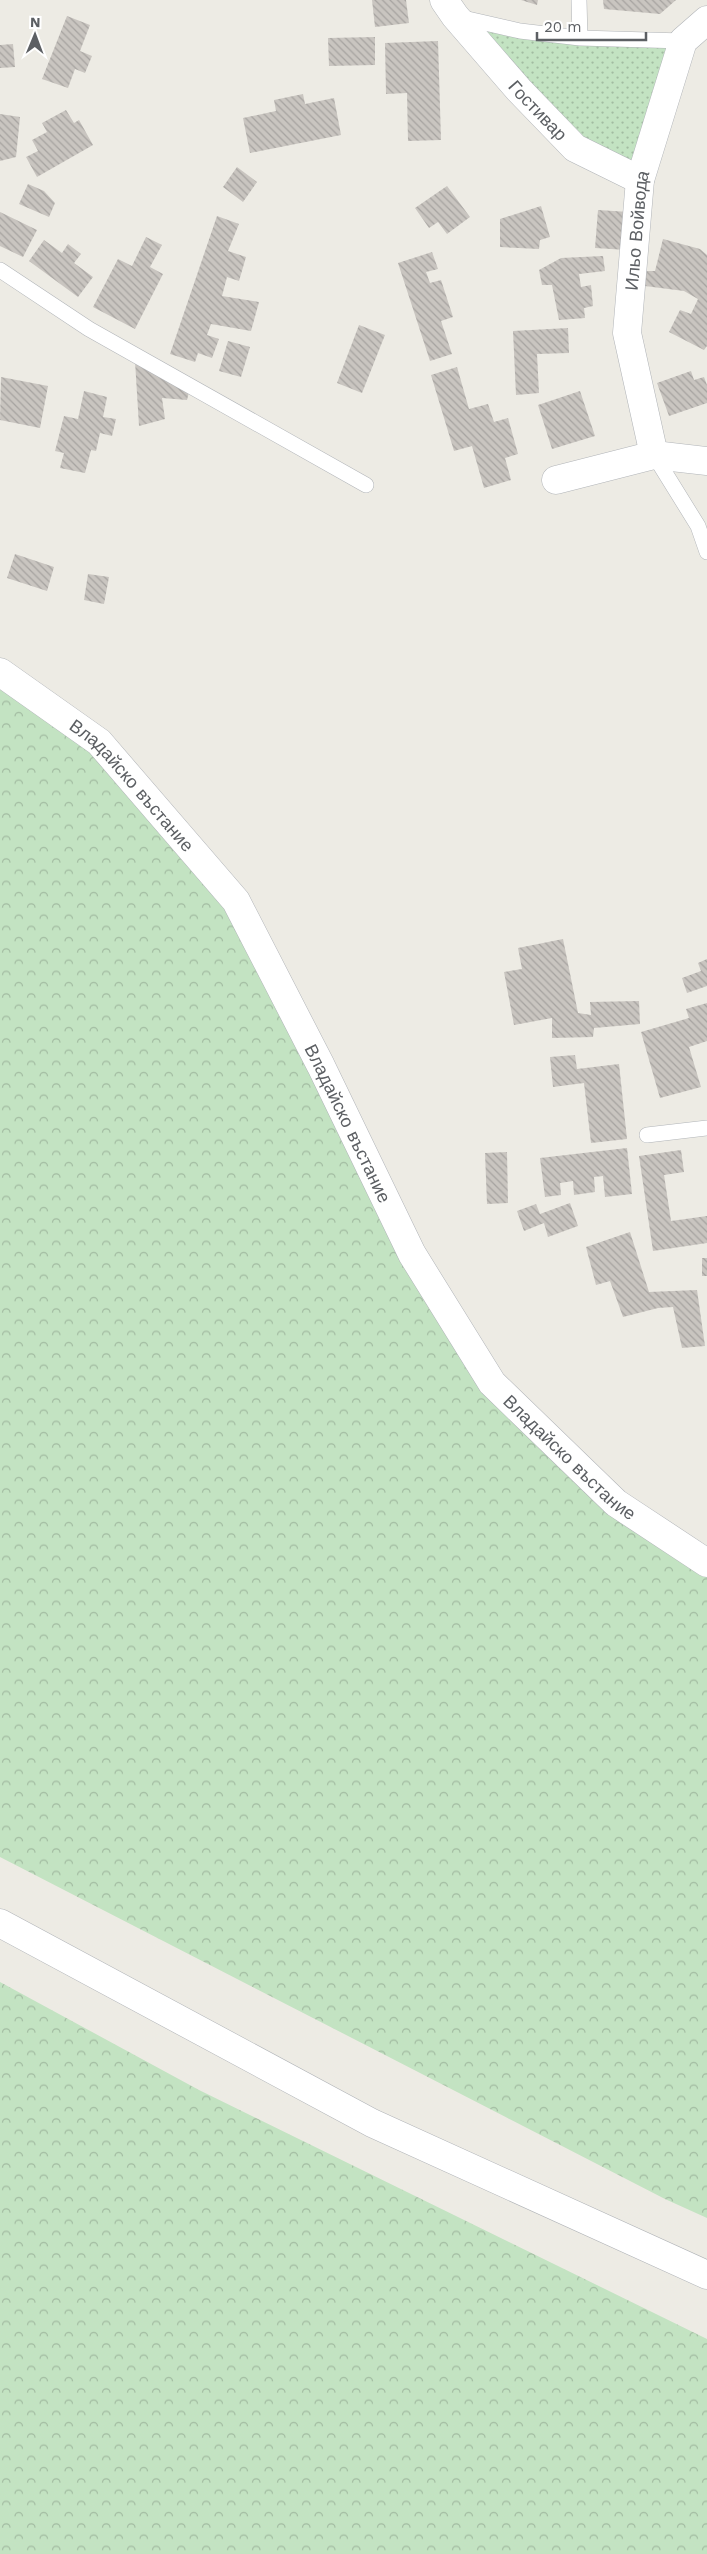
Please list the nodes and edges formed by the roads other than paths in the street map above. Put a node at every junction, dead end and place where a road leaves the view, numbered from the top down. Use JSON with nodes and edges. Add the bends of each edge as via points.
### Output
{"nodes":[{"id":1,"x":579,"y":0,"type":"edge"},
{"id":2,"x":450,"y":8,"type":"edge"},
{"id":3,"x":707,"y":20,"type":"edge"},
{"id":4,"x":580,"y":38,"type":"junction"},
{"id":5,"x":683,"y":41,"type":"junction"},
{"id":6,"x":640,"y":180,"type":"junction"},
{"id":7,"x":0,"y":270,"type":"edge"},
{"id":8,"x":654,"y":455,"type":"junction"},
{"id":9,"x":707,"y":461,"type":"edge"},
{"id":10,"x":556,"y":480,"type":"dead end"},
{"id":11,"x":366,"y":485,"type":"dead end"},
{"id":12,"x":707,"y":552,"type":"edge"},
{"id":13,"x":0,"y":672,"type":"edge"},
{"id":14,"x":707,"y":1128,"type":"edge"},
{"id":15,"x":647,"y":1136,"type":"dead end"},
{"id":16,"x":707,"y":1564,"type":"edge"},
{"id":17,"x":0,"y":1923,"type":"edge"},
{"id":18,"x":707,"y":2276,"type":"edge"}],
"edges":[{"from":1,"to":4,"type":"lane"},
{"from":2,"to":4,"type":"lane","name":"Гостивар","via":[[520,31]]},
{"from":2,"to":6,"type":"street","name":"Гостивар","via":[[519,90],[576,148]]},
{"from":3,"to":5,"type":"street"},
{"from":4,"to":5,"type":"lane","name":"Гостивар"},
{"from":5,"to":6,"type":"street","name":"Ильо Войвода"},
{"from":6,"to":8,"type":"street","name":"Ильо Войвода","via":[[627,334]]},
{"from":7,"to":11,"type":"lane","via":[[89,330]]},
{"from":8,"to":9,"type":"street"},
{"from":8,"to":10,"type":"street"},
{"from":8,"to":12,"type":"lane","via":[[698,526]]},
{"from":13,"to":16,"type":"street","name":"Владайско въстание","via":[[99,742],[236,900],[412,1254],[492,1383],[616,1503]]},
{"from":14,"to":15,"type":"lane"},
{"from":17,"to":18,"type":"street","via":[[372,2123]]}]}
